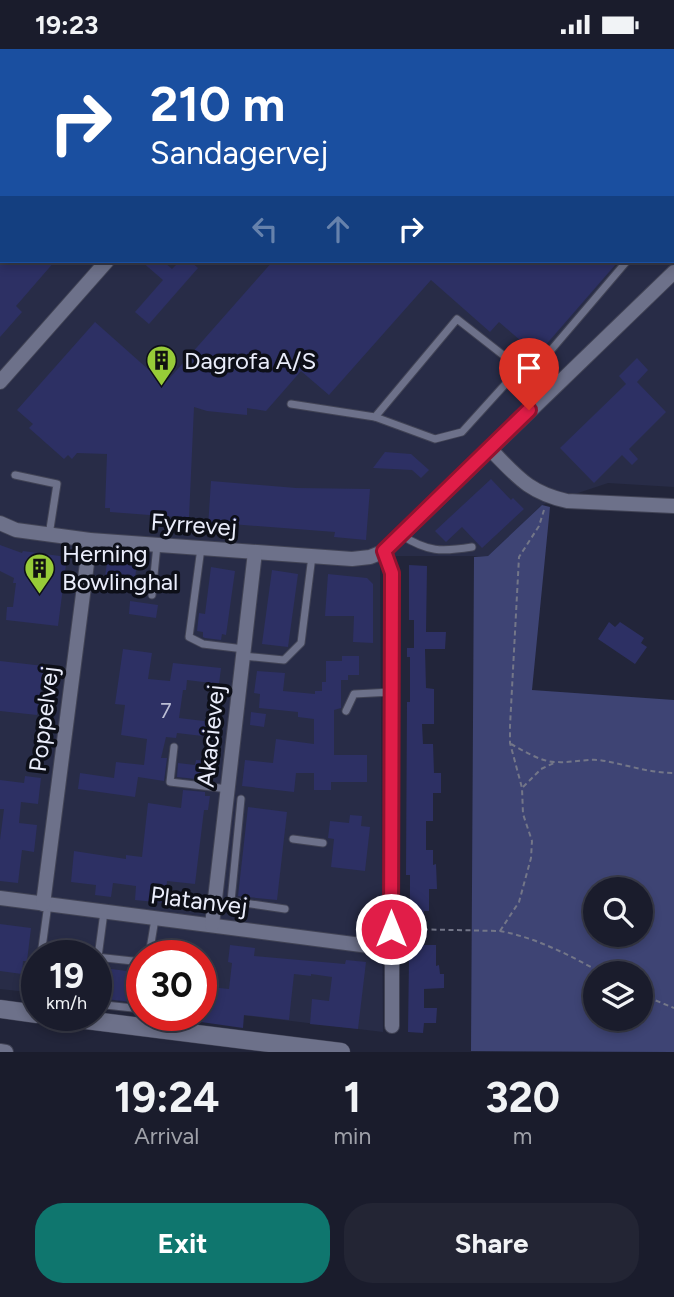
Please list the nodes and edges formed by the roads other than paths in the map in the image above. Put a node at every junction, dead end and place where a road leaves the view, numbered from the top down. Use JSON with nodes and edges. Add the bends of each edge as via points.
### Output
{"nodes":[{"id":1,"x":105,"y":263,"type":"edge"},
{"id":2,"x":625,"y":263,"type":"edge"},
{"id":3,"x":674,"y":272,"type":"edge"},
{"id":4,"x":522,"y":370,"type":"junction"},
{"id":5,"x":0,"y":382,"type":"edge"},
{"id":6,"x":549,"y":391,"type":"junction"},
{"id":7,"x":291,"y":404,"type":"dead end"},
{"id":8,"x":375,"y":417,"type":"junction"},
{"id":9,"x":489,"y":447,"type":"junction"},
{"id":10,"x":15,"y":475,"type":"dead end"},
{"id":11,"x":674,"y":506,"type":"edge"},
{"id":12,"x":0,"y":523,"type":"edge"},
{"id":13,"x":49,"y":535,"type":"junction"},
{"id":14,"x":401,"y":535,"type":"junction"},
{"id":15,"x":90,"y":540,"type":"junction"},
{"id":16,"x":158,"y":545,"type":"junction"},
{"id":17,"x":472,"y":547,"type":"dead end"},
{"id":18,"x":201,"y":548,"type":"junction"},
{"id":19,"x":384,"y":551,"type":"junction"},
{"id":20,"x":255,"y":552,"type":"junction"},
{"id":21,"x":312,"y":556,"type":"junction"},
{"id":22,"x":152,"y":596,"type":"dead end"},
{"id":23,"x":243,"y":652,"type":"junction"},
{"id":24,"x":392,"y":692,"type":"junction"},
{"id":25,"x":346,"y":711,"type":"dead end"},
{"id":26,"x":174,"y":747,"type":"dead end"},
{"id":27,"x":228,"y":789,"type":"junction"},
{"id":28,"x":241,"y":799,"type":"dead end"},
{"id":29,"x":293,"y":839,"type":"dead end"},
{"id":30,"x":323,"y":843,"type":"dead end"},
{"id":31,"x":0,"y":898,"type":"edge"},
{"id":32,"x":46,"y":904,"type":"junction"},
{"id":33,"x":285,"y":909,"type":"dead end"},
{"id":34,"x":104,"y":912,"type":"junction"},
{"id":35,"x":156,"y":918,"type":"junction"},
{"id":36,"x":212,"y":925,"type":"junction"},
{"id":37,"x":43,"y":940,"type":"edge"},
{"id":38,"x":100,"y":940,"type":"edge"},
{"id":39,"x":152,"y":940,"type":"edge"},
{"id":40,"x":392,"y":949,"type":"junction"},
{"id":41,"x":0,"y":1009,"type":"edge"},
{"id":42,"x":21,"y":1012,"type":"edge"},
{"id":43,"x":112,"y":1023,"type":"edge"},
{"id":44,"x":392,"y":1025,"type":"dead end"},
{"id":45,"x":0,"y":1051,"type":"edge"},
{"id":46,"x":6,"y":1052,"type":"edge"},
{"id":47,"x":341,"y":1052,"type":"edge"}],
"edges":[{"from":1,"to":5,"type":"street"},
{"from":2,"to":4,"type":"lane","via":[[546,356]]},
{"from":3,"to":6,"type":"street"},
{"from":4,"to":6,"type":"lane"},
{"from":4,"to":8,"type":"lane","via":[[462,432],[435,439]]},
{"from":4,"to":8,"type":"lane","via":[[457,319]]},
{"from":6,"to":9,"type":"street"},
{"from":7,"to":8,"type":"lane"},
{"from":9,"to":11,"type":"street","via":[[533,490],[552,497]]},
{"from":9,"to":14,"type":"street"},
{"from":10,"to":13,"type":"lane","via":[[57,484]]},
{"from":12,"to":13,"type":"street","name":"Fyrrevej"},
{"from":13,"to":15,"type":"street","name":"Fyrrevej"},
{"from":14,"to":17,"type":"lane","via":[[420,547],[448,551]]},
{"from":14,"to":19,"type":"street"},
{"from":15,"to":16,"type":"street","name":"Fyrrevej"},
{"from":15,"to":32,"type":"street","name":"Poppelvej"},
{"from":16,"to":18,"type":"street","name":"Fyrrevej"},
{"from":16,"to":22,"type":"lane"},
{"from":18,"to":20,"type":"street","name":"Fyrrevej"},
{"from":18,"to":23,"type":"lane","via":[[189,638]]},
{"from":19,"to":21,"type":"street","name":"Fyrrevej","via":[[352,559]]},
{"from":19,"to":24,"type":"street","via":[[392,573]]},
{"from":20,"to":21,"type":"street","name":"Fyrrevej"},
{"from":20,"to":23,"type":"street","name":"Akacievej"},
{"from":21,"to":23,"type":"lane","via":[[301,643],[284,660]]},
{"from":23,"to":27,"type":"street","name":"Akacievej"},
{"from":24,"to":25,"type":"lane","via":[[354,694]]},
{"from":24,"to":40,"type":"street"},
{"from":26,"to":27,"type":"lane","via":[[170,782]]},
{"from":27,"to":36,"type":"street","name":"Akacievej"},
{"from":28,"to":33,"type":"lane","via":[[231,901]]},
{"from":29,"to":30,"type":"lane"},
{"from":31,"to":32,"type":"street","name":"Platanvej"},
{"from":32,"to":34,"type":"street","name":"Platanvej"},
{"from":32,"to":37,"type":"lane"},
{"from":34,"to":35,"type":"street","name":"Platanvej"},
{"from":34,"to":38,"type":"lane"},
{"from":35,"to":36,"type":"street","name":"Platanvej"},
{"from":35,"to":39,"type":"lane"},
{"from":36,"to":40,"type":"street","name":"Platanvej"},
{"from":40,"to":44,"type":"street"},
{"from":41,"to":42,"type":"main road"},
{"from":43,"to":47,"type":"main road"},
{"from":45,"to":46,"type":"street"}]}
